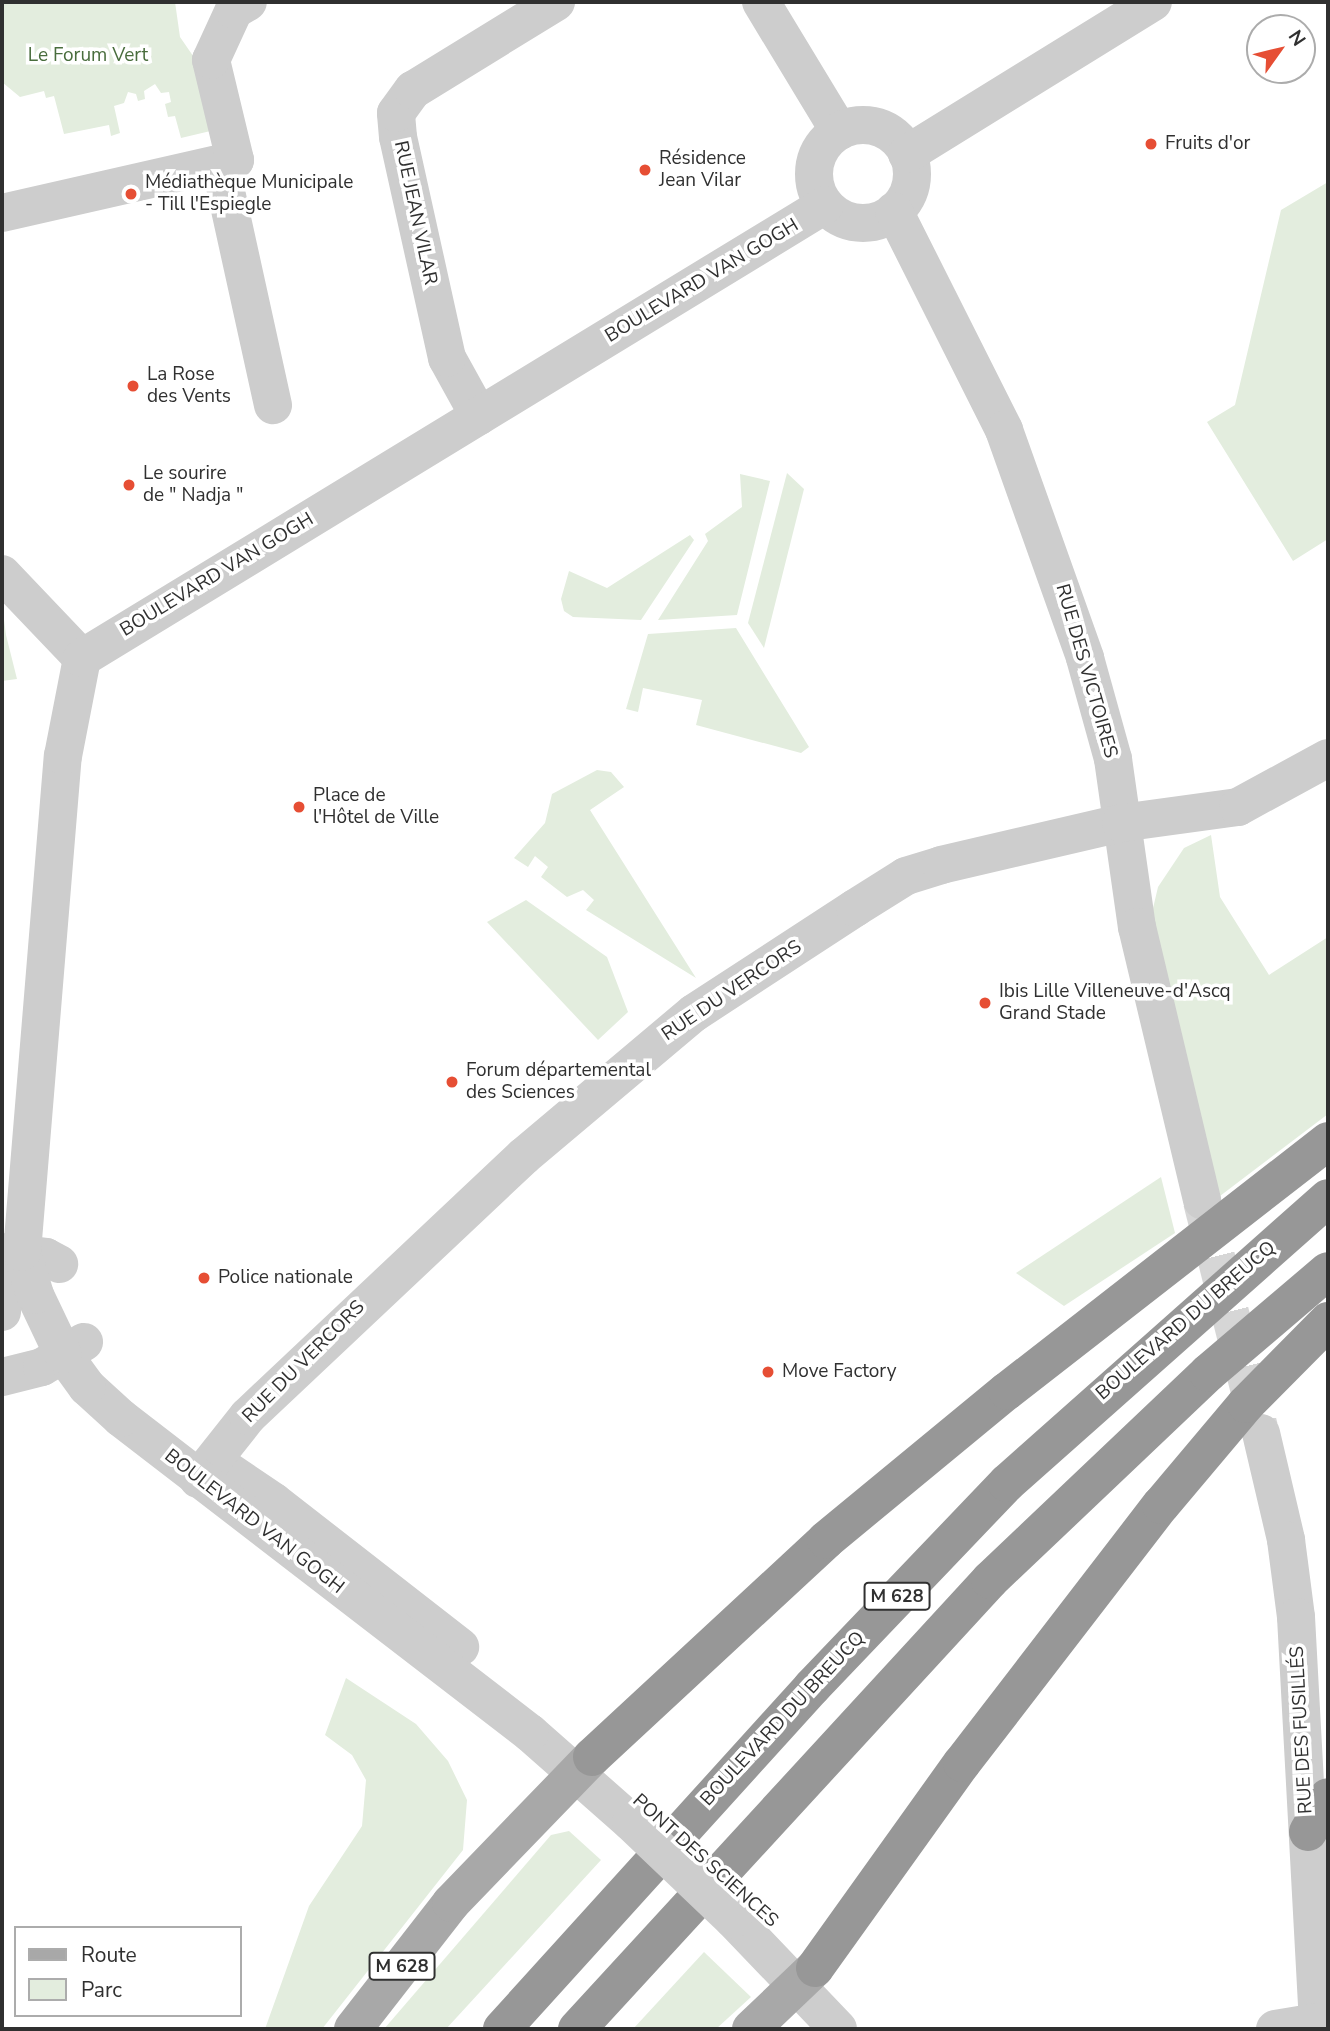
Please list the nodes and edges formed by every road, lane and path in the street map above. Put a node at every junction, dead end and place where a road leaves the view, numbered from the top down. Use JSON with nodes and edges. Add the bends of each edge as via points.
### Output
{"nodes":[{"id":1,"x":556,"y":2,"type":"edge"},
{"id":2,"x":761,"y":2,"type":"edge"},
{"id":3,"x":1153,"y":2,"type":"edge"},
{"id":4,"x":239,"y":4,"type":"edge"},
{"id":5,"x":839,"y":131,"type":"junction"},
{"id":6,"x":908,"y":154,"type":"junction"},
{"id":7,"x":220,"y":164,"type":"junction"},
{"id":8,"x":825,"y":205,"type":"junction"},
{"id":9,"x":894,"y":211,"type":"junction"},
{"id":10,"x":5,"y":213,"type":"edge"},
{"id":11,"x":274,"y":405,"type":"dead end"},
{"id":12,"x":479,"y":416,"type":"junction"},
{"id":13,"x":2,"y":574,"type":"edge"},
{"id":14,"x":82,"y":658,"type":"junction"},
{"id":15,"x":1328,"y":758,"type":"edge"},
{"id":16,"x":1121,"y":823,"type":"junction"},
{"id":17,"x":1328,"y":1141,"type":"edge"},
{"id":18,"x":1328,"y":1198,"type":"edge"},
{"id":19,"x":1202,"y":1200,"type":"tunnel mouth"},
{"id":20,"x":43,"y":1258,"type":"junction"},
{"id":21,"x":1328,"y":1271,"type":"edge"},
{"id":22,"x":2,"y":1312,"type":"edge"},
{"id":23,"x":1328,"y":1321,"type":"edge"},
{"id":24,"x":74,"y":1348,"type":"junction"},
{"id":25,"x":2,"y":1377,"type":"edge"},
{"id":26,"x":1261,"y":1433,"type":"tunnel mouth"},
{"id":27,"x":205,"y":1469,"type":"junction"},
{"id":28,"x":583,"y":1766,"type":"junction"},
{"id":29,"x":1328,"y":1797,"type":"edge"},
{"id":30,"x":1308,"y":1832,"type":"junction"},
{"id":31,"x":806,"y":1977,"type":"junction"},
{"id":32,"x":1318,"y":2026,"type":"edge"},
{"id":33,"x":353,"y":2029,"type":"edge"},
{"id":34,"x":502,"y":2029,"type":"edge"},
{"id":35,"x":577,"y":2029,"type":"edge"},
{"id":36,"x":751,"y":2029,"type":"edge"},
{"id":37,"x":838,"y":2029,"type":"edge"},
{"id":38,"x":1275,"y":2029,"type":"edge"}],
"edges":[{"from":1,"to":12,"type":"street","name":"RUE JEAN VILAR","via":[[414,90],[396,113],[447,358]]},
{"from":2,"to":5,"type":"street"},
{"from":3,"to":6,"type":"street"},
{"from":4,"to":7,"type":"street","via":[[211,60],[236,160]]},
{"from":5,"to":6,"type":"street","via":[[860,125],[882,129]]},
{"from":5,"to":8,"type":"street","via":[[821,147],[816,161],[815,184]]},
{"from":6,"to":9,"type":"street","via":[[911,186]]},
{"from":7,"to":10,"type":"street"},
{"from":7,"to":11,"type":"street"},
{"from":8,"to":9,"type":"street","via":[[844,219],[859,222],[874,221]]},
{"from":8,"to":12,"type":"street","name":"BOULEVARD VAN GOGH"},
{"from":9,"to":16,"type":"street","name":"RUE DES VICTOIRES","via":[[983,382],[1027,491],[1101,709]]},
{"from":12,"to":14,"type":"street","name":"BOULEVARD VAN GOGH"},
{"from":13,"to":14,"type":"street"},
{"from":14,"to":20,"type":"street","name":"BOULEVARD VAN GOGH","via":[[63,756],[26,1209]]},
{"from":15,"to":16,"type":"street","name":"RUE DU VERCORS","via":[[1238,807]]},
{"from":16,"to":19,"type":"street","name":"RUE DES VICTOIRES","via":[[1137,927]]},
{"from":16,"to":27,"type":"street","name":"RUE DU VERCORS","via":[[906,876],[694,1013],[447,1225],[248,1416]]},
{"from":17,"to":28,"type":"highway","via":[[1007,1391],[826,1540]]},
{"from":18,"to":34,"type":"highway","name":"BOULEVARD DU BREUCQ","number":"M 628","via":[[1007,1483],[812,1687]]},
{"from":20,"to":22,"type":"street","via":[[6,1252]]},
{"from":20,"to":24,"type":"street","name":"BOULEVARD VAN GOGH"},
{"from":21,"to":35,"type":"highway","number":"M 628","via":[[1208,1373],[990,1580]]},
{"from":23,"to":31,"type":"highway","via":[[1238,1412],[1161,1505],[962,1763]]},
{"from":24,"to":25,"type":"street","via":[[42,1367]]},
{"from":24,"to":27,"type":"street","name":"BOULEVARD VAN GOGH"},
{"from":26,"to":30,"type":"street","name":"RUE DES FUSILLÉS","via":[[1292,1575]]},
{"from":27,"to":28,"type":"street","name":"BOULEVARD VAN GOGH","via":[[401,1601]]},
{"from":28,"to":31,"type":"street","name":"PONT DES SCIENCES","via":[[742,1910]]},
{"from":28,"to":33,"type":"main road","number":"M 628","via":[[451,1903]]},
{"from":29,"to":30,"type":"highway"},
{"from":30,"to":32,"type":"street","name":"RUE DES FUSILLÉS"},
{"from":31,"to":36,"type":"main road"},
{"from":31,"to":37,"type":"street","name":"PONT DES SCIENCES"},
{"from":32,"to":38,"type":"street"}]}
